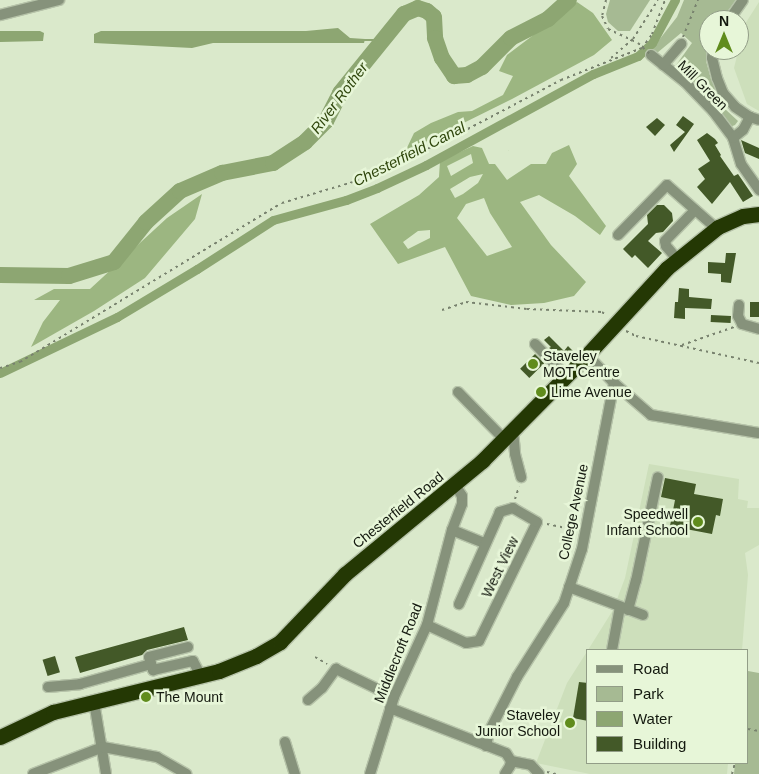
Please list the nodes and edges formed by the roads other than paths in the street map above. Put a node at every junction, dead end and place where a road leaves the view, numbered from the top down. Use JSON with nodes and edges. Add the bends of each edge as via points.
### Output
{"nodes":[{"id":1,"x":59,"y":0,"type":"edge"},
{"id":2,"x":0,"y":15,"type":"edge"},
{"id":3,"x":681,"y":44,"type":"road end"},
{"id":4,"x":651,"y":55,"type":"road end"},
{"id":5,"x":712,"y":60,"type":"edge"},
{"id":6,"x":663,"y":65,"type":"junction"},
{"id":7,"x":755,"y":119,"type":"edge"},
{"id":8,"x":733,"y":138,"type":"junction"},
{"id":9,"x":759,"y":190,"type":"edge"},
{"id":10,"x":695,"y":210,"type":"junction"},
{"id":11,"x":759,"y":214,"type":"edge"},
{"id":12,"x":716,"y":228,"type":"junction"},
{"id":13,"x":618,"y":235,"type":"dead end"},
{"id":14,"x":677,"y":260,"type":"junction"},
{"id":15,"x":739,"y":305,"type":"dead end"},
{"id":16,"x":759,"y":329,"type":"edge"},
{"id":17,"x":535,"y":344,"type":"dead end"},
{"id":18,"x":587,"y":355,"type":"junction"},
{"id":19,"x":565,"y":375,"type":"dead end"},
{"id":20,"x":614,"y":383,"type":"junction"},
{"id":21,"x":458,"y":392,"type":"dead end"},
{"id":22,"x":759,"y":433,"type":"edge"},
{"id":23,"x":509,"y":434,"type":"junction"},
{"id":24,"x":521,"y":477,"type":"road end"},
{"id":25,"x":658,"y":477,"type":"dead end"},
{"id":26,"x":455,"y":484,"type":"junction"},
{"id":27,"x":452,"y":530,"type":"junction"},
{"id":28,"x":485,"y":543,"type":"junction"},
{"id":29,"x":569,"y":587,"type":"junction"},
{"id":30,"x":458,"y":604,"type":"dead end"},
{"id":31,"x":624,"y":608,"type":"junction"},
{"id":32,"x":643,"y":615,"type":"dead end"},
{"id":33,"x":427,"y":625,"type":"junction"},
{"id":34,"x":188,"y":647,"type":"dead end"},
{"id":35,"x":612,"y":649,"type":"edge"},
{"id":36,"x":151,"y":664,"type":"junction"},
{"id":37,"x":201,"y":676,"type":"junction"},
{"id":38,"x":48,"y":687,"type":"dead end"},
{"id":39,"x":394,"y":697,"type":"junction"},
{"id":40,"x":308,"y":700,"type":"dead end"},
{"id":41,"x":94,"y":702,"type":"junction"},
{"id":42,"x":390,"y":708,"type":"junction"},
{"id":43,"x":0,"y":737,"type":"edge"},
{"id":44,"x":285,"y":742,"type":"dead end"},
{"id":45,"x":486,"y":746,"type":"junction"},
{"id":46,"x":103,"y":747,"type":"junction"},
{"id":47,"x":510,"y":761,"type":"junction"},
{"id":48,"x":33,"y":774,"type":"edge"},
{"id":49,"x":106,"y":774,"type":"edge"},
{"id":50,"x":188,"y":774,"type":"edge"},
{"id":51,"x":295,"y":774,"type":"edge"},
{"id":52,"x":370,"y":774,"type":"edge"},
{"id":53,"x":505,"y":774,"type":"edge"},
{"id":54,"x":539,"y":774,"type":"edge"}],
"edges":[{"from":1,"to":2,"type":"street"},
{"from":3,"to":6,"type":"street"},
{"from":4,"to":6,"type":"street","name":"Mill Green"},
{"from":5,"to":7,"type":"street","via":[[723,93],[735,107]]},
{"from":6,"to":8,"type":"street","name":"Mill Green","via":[[713,111]]},
{"from":7,"to":8,"type":"street"},
{"from":8,"to":9,"type":"street","name":"Mill Green","via":[[741,164]]},
{"from":10,"to":12,"type":"street"},
{"from":10,"to":13,"type":"street","via":[[667,185]]},
{"from":10,"to":14,"type":"street","via":[[665,241]]},
{"from":11,"to":12,"type":"highway","name":"Chesterfield Road","via":[[743,216]]},
{"from":12,"to":14,"type":"highway","name":"Chesterfield Road"},
{"from":14,"to":18,"type":"highway","name":"Chesterfield Road"},
{"from":15,"to":16,"type":"street","via":[[738,316],[742,324]]},
{"from":17,"to":19,"type":"street"},
{"from":18,"to":20,"type":"street"},
{"from":18,"to":23,"type":"highway","name":"Chesterfield Road"},
{"from":20,"to":22,"type":"street","via":[[652,415]]},
{"from":20,"to":29,"type":"street","name":"College Avenue","via":[[585,532]]},
{"from":21,"to":23,"type":"street"},
{"from":23,"to":24,"type":"street"},
{"from":23,"to":26,"type":"highway","name":"Chesterfield Road"},
{"from":25,"to":31,"type":"street","via":[[636,581]]},
{"from":26,"to":27,"type":"street","name":"Middlecroft Road","via":[[462,500]]},
{"from":26,"to":37,"type":"highway","name":"Chesterfield Road","via":[[345,574],[280,642],[242,662]]},
{"from":27,"to":28,"type":"street","name":"West View"},
{"from":27,"to":33,"type":"street","name":"Middlecroft Road"},
{"from":28,"to":30,"type":"street","name":"West View"},
{"from":28,"to":33,"type":"street","name":"West View","via":[[500,512],[513,508],[537,522],[479,641],[466,643]]},
{"from":29,"to":31,"type":"street"},
{"from":29,"to":45,"type":"street","name":"College Avenue","via":[[564,603],[517,678]]},
{"from":31,"to":32,"type":"street"},
{"from":31,"to":35,"type":"street"},
{"from":33,"to":39,"type":"street","name":"Middlecroft Road"},
{"from":34,"to":36,"type":"street","via":[[149,657]]},
{"from":36,"to":37,"type":"street","via":[[153,670],[193,661]]},
{"from":36,"to":38,"type":"street","via":[[80,684]]},
{"from":37,"to":41,"type":"highway","name":"Chesterfield Road"},
{"from":39,"to":40,"type":"street","via":[[336,669]]},
{"from":39,"to":42,"type":"street","name":"Middlecroft Road"},
{"from":41,"to":43,"type":"highway","name":"Chesterfield Road","via":[[53,712]]},
{"from":41,"to":46,"type":"street"},
{"from":42,"to":45,"type":"street"},
{"from":42,"to":52,"type":"street","name":"Middlecroft Road"},
{"from":44,"to":51,"type":"street"},
{"from":45,"to":47,"type":"street","via":[[506,753]]},
{"from":46,"to":48,"type":"street"},
{"from":46,"to":49,"type":"street"},
{"from":46,"to":50,"type":"street","via":[[157,757]]},
{"from":47,"to":53,"type":"street"},
{"from":47,"to":54,"type":"street","via":[[531,766]]}]}
